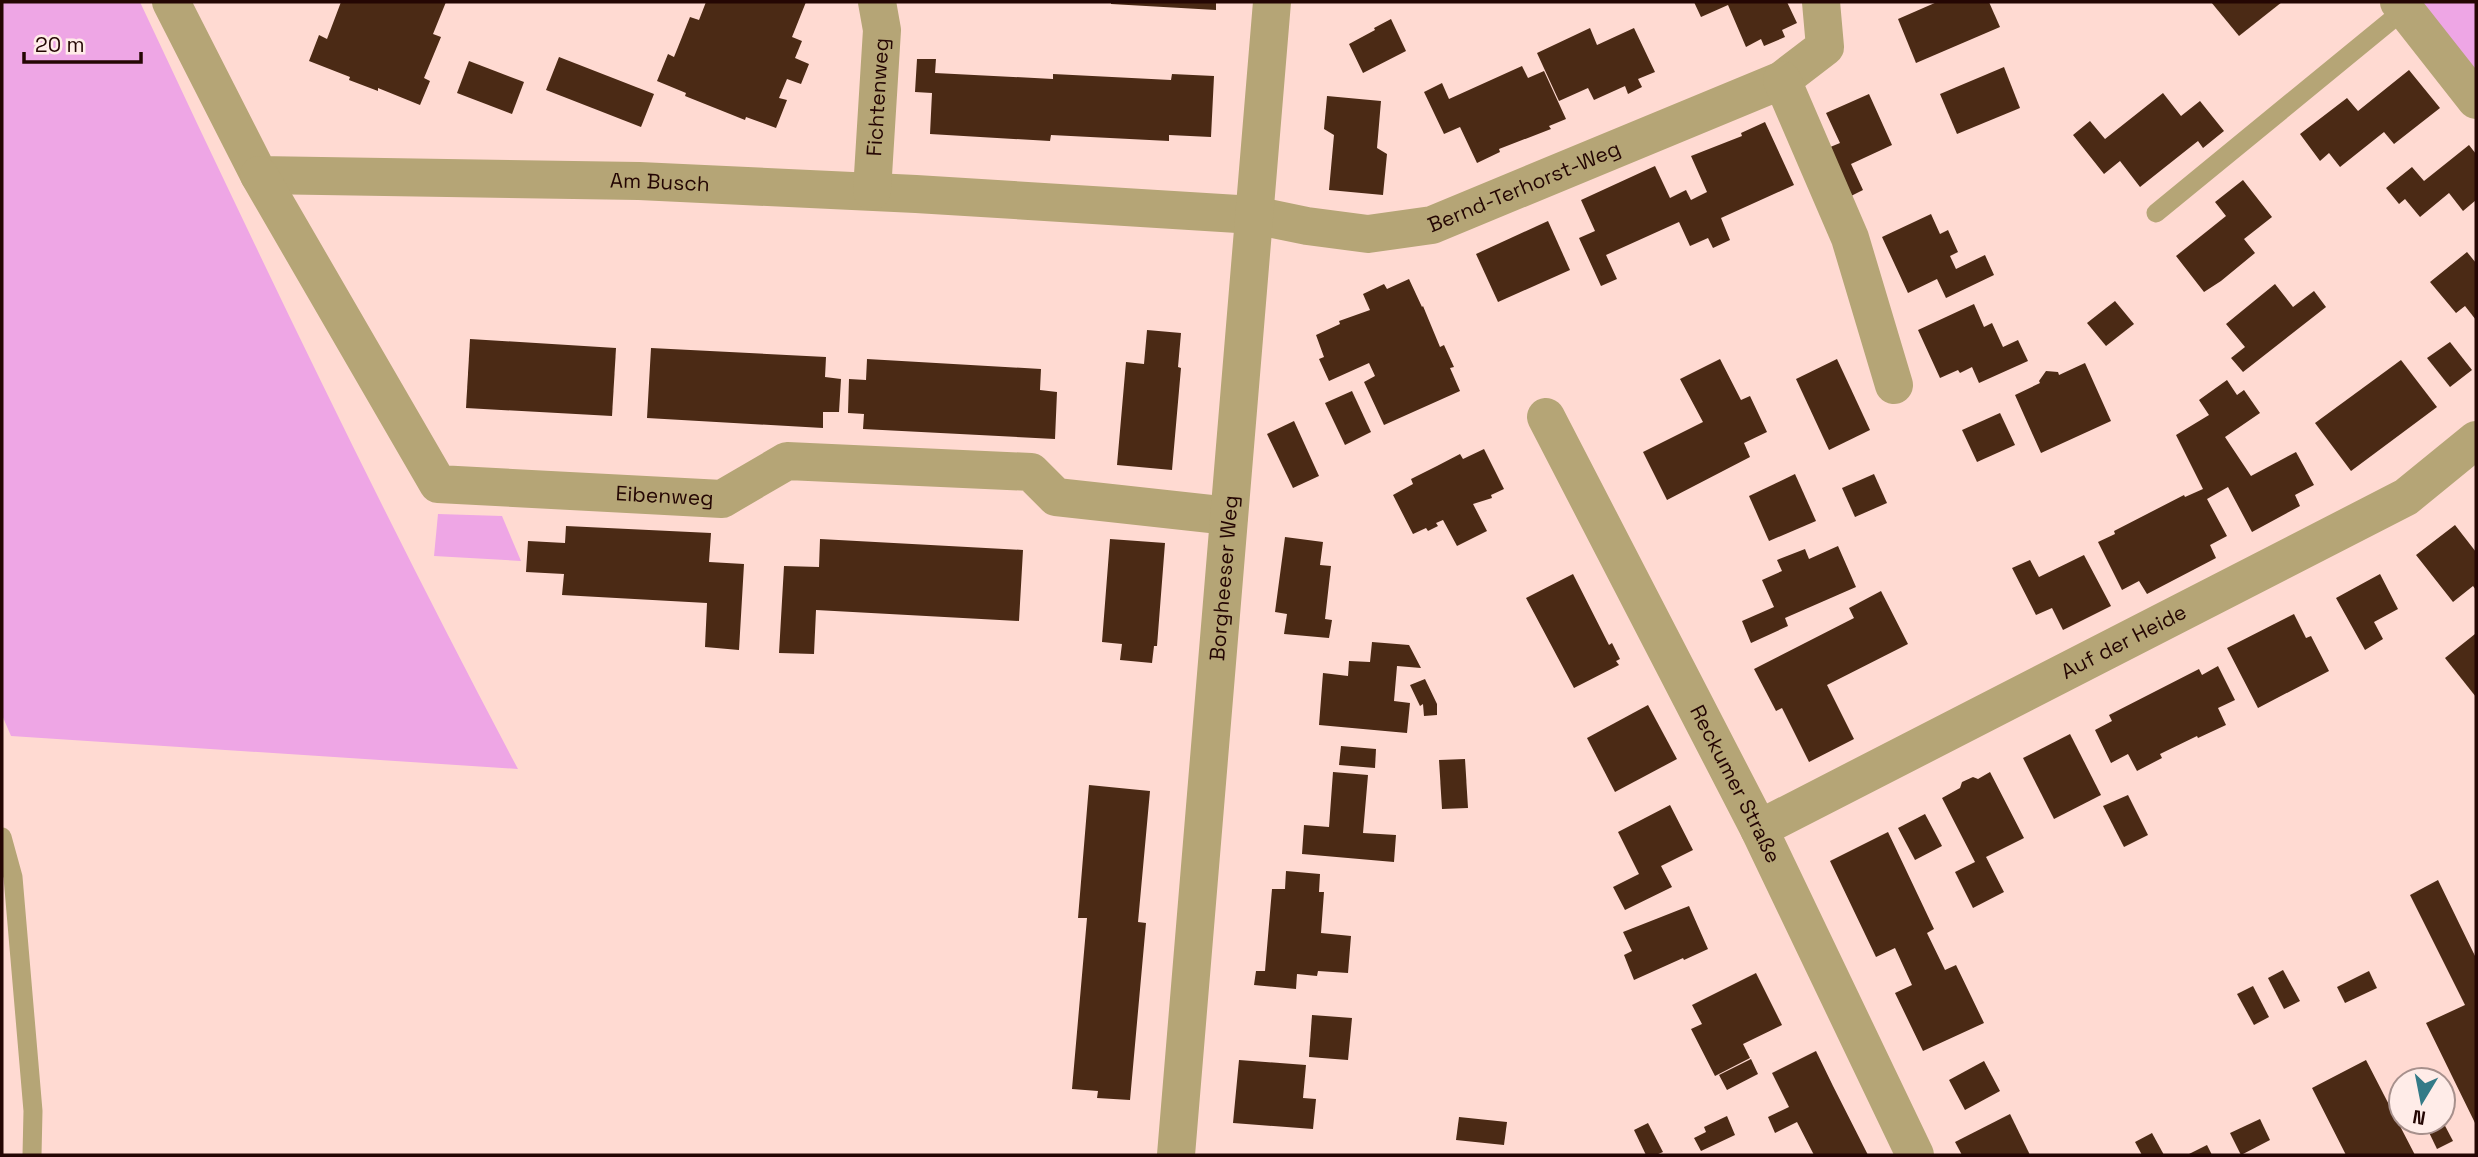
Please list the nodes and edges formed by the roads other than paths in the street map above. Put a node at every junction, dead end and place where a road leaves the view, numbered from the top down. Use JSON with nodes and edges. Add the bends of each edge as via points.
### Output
{"nodes":[{"id":1,"x":171,"y":2,"type":"edge"},
{"id":2,"x":877,"y":2,"type":"edge"},
{"id":3,"x":1272,"y":2,"type":"edge"},
{"id":4,"x":1821,"y":2,"type":"edge"},
{"id":5,"x":2402,"y":5,"type":"edge"},
{"id":6,"x":1782,"y":80,"type":"junction"},
{"id":7,"x":2476,"y":100,"type":"edge"},
{"id":8,"x":259,"y":175,"type":"junction"},
{"id":9,"x":872,"y":191,"type":"junction"},
{"id":10,"x":2156,"y":213,"type":"dead end"},
{"id":11,"x":1254,"y":215,"type":"junction"},
{"id":12,"x":1894,"y":385,"type":"dead end"},
{"id":13,"x":1546,"y":417,"type":"dead end"},
{"id":14,"x":2476,"y":440,"type":"edge"},
{"id":15,"x":1229,"y":516,"type":"junction"},
{"id":16,"x":1759,"y":829,"type":"junction"},
{"id":17,"x":2,"y":837,"type":"edge"},
{"id":18,"x":32,"y":1155,"type":"edge"},
{"id":19,"x":1176,"y":1155,"type":"edge"},
{"id":20,"x":1915,"y":1155,"type":"edge"}],
"edges":[{"from":1,"to":8,"type":"street"},
{"from":2,"to":9,"type":"street","name":"Fichtenweg","via":[[882,30]]},
{"from":3,"to":11,"type":"street","name":"Borgheeser Weg"},
{"from":4,"to":6,"type":"street","name":"Bernd-Terhorst-Weg","via":[[1825,47]]},
{"from":5,"to":7,"type":"street"},
{"from":5,"to":10,"type":"lane"},
{"from":6,"to":11,"type":"street","name":"Bernd-Terhorst-Weg","via":[[1432,225],[1368,234]]},
{"from":6,"to":12,"type":"street","via":[[1850,238]]},
{"from":8,"to":9,"type":"street","name":"Am Busch","via":[[639,181]]},
{"from":8,"to":15,"type":"street","name":"Eibenweg","via":[[438,484],[722,499],[788,461],[1031,472],[1056,497]]},
{"from":9,"to":11,"type":"street","name":"Am Busch"},
{"from":11,"to":15,"type":"street","name":"Borgheeser Weg"},
{"from":13,"to":16,"type":"street","name":"Reckumer Straße"},
{"from":14,"to":16,"type":"street","name":"Auf der Heide","via":[[2406,497]]},
{"from":15,"to":19,"type":"street","name":"Borgheeser Weg"},
{"from":16,"to":20,"type":"street","name":"Reckumer Straße"},
{"from":17,"to":18,"type":"lane","via":[[13,877],[33,1111]]}]}
